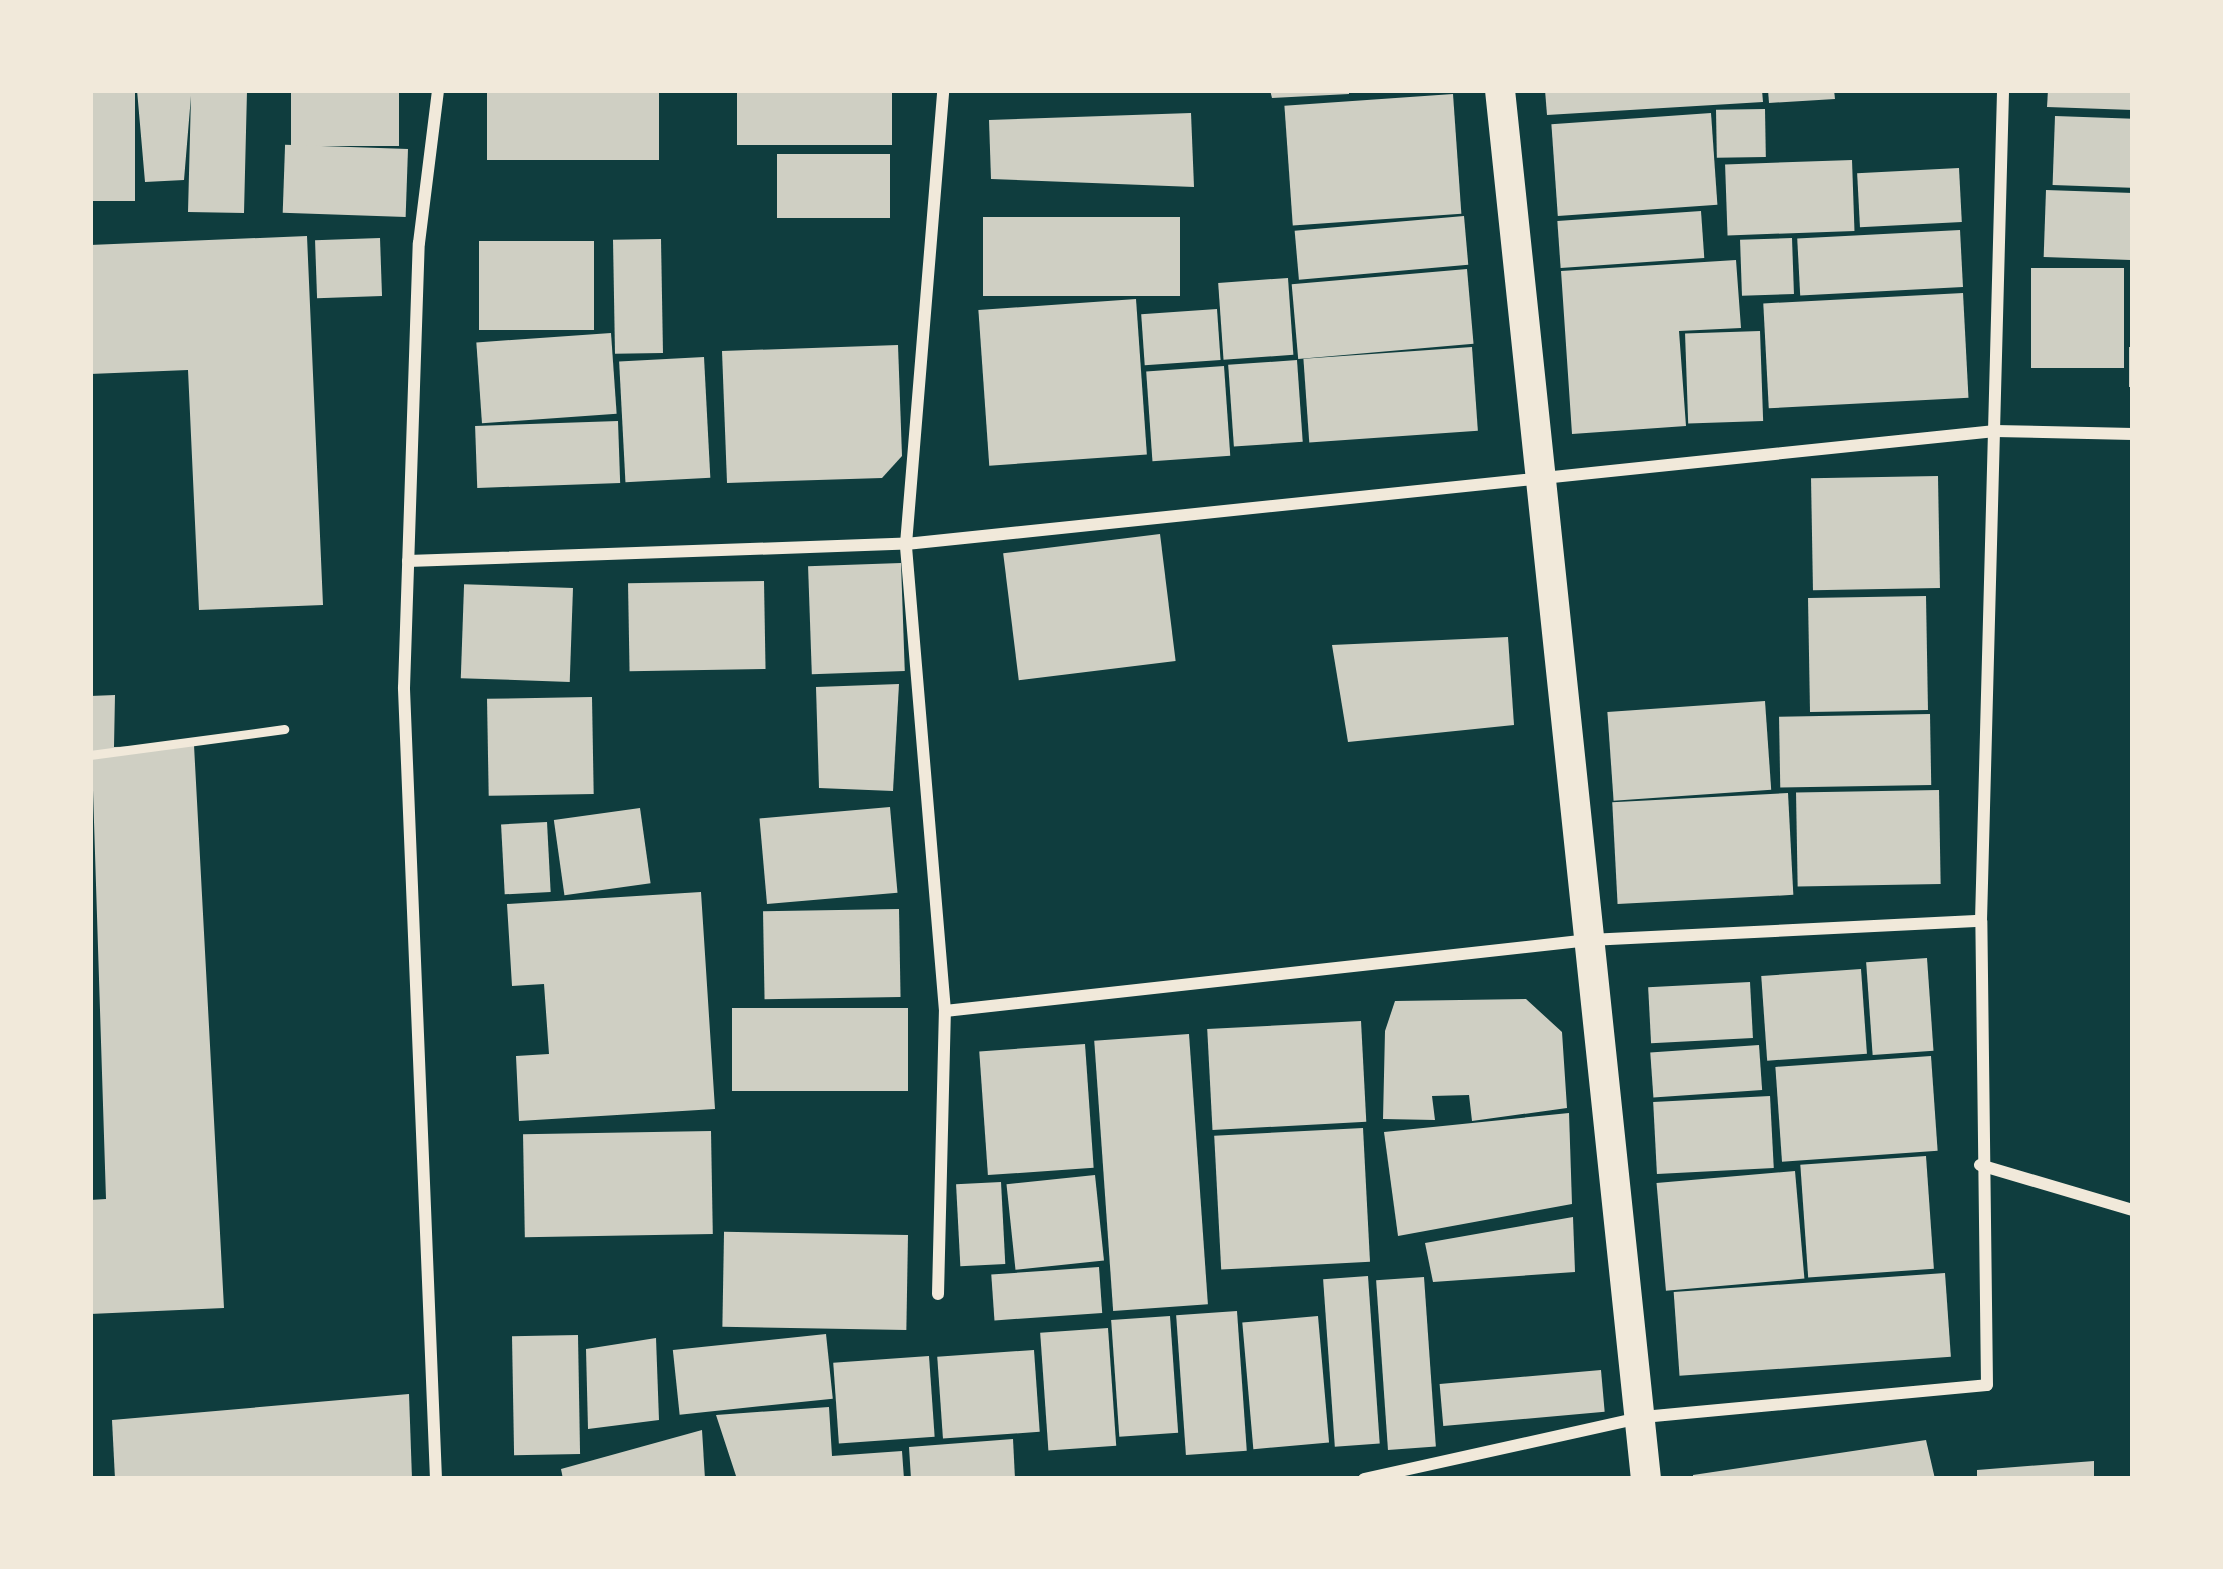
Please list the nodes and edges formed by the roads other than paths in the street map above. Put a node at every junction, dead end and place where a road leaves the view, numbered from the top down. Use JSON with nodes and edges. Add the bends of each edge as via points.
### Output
{"nodes":[{"id":1,"x":438,"y":90,"type":"edge"},
{"id":2,"x":944,"y":90,"type":"edge"},
{"id":3,"x":1500,"y":90,"type":"edge"},
{"id":4,"x":2003,"y":90,"type":"edge"},
{"id":5,"x":1995,"y":431,"type":"junction"},
{"id":6,"x":2133,"y":434,"type":"edge"},
{"id":7,"x":1536,"y":473,"type":"junction"},
{"id":8,"x":906,"y":544,"type":"junction"},
{"id":9,"x":408,"y":562,"type":"junction"},
{"id":10,"x":284,"y":728,"type":"dead end"},
{"id":11,"x":90,"y":755,"type":"edge"},
{"id":12,"x":1982,"y":921,"type":"junction"},
{"id":13,"x":1589,"y":940,"type":"junction"},
{"id":14,"x":945,"y":1011,"type":"junction"},
{"id":15,"x":1980,"y":1165,"type":"junction"},
{"id":16,"x":2133,"y":1210,"type":"edge"},
{"id":17,"x":938,"y":1294,"type":"dead end"},
{"id":18,"x":1643,"y":1417,"type":"junction"},
{"id":19,"x":436,"y":1479,"type":"edge"},
{"id":20,"x":1364,"y":1479,"type":"edge"},
{"id":21,"x":1646,"y":1479,"type":"edge"}],
"edges":[{"from":1,"to":9,"type":"street","via":[[419,243]]},
{"from":2,"to":8,"type":"street"},
{"from":3,"to":7,"type":"main road"},
{"from":4,"to":5,"type":"street"},
{"from":5,"to":6,"type":"street"},
{"from":5,"to":7,"type":"street"},
{"from":5,"to":12,"type":"street"},
{"from":7,"to":8,"type":"street"},
{"from":7,"to":13,"type":"main road"},
{"from":8,"to":9,"type":"street"},
{"from":8,"to":14,"type":"street"},
{"from":9,"to":19,"type":"street","via":[[404,688]]},
{"from":10,"to":11,"type":"lane"},
{"from":12,"to":13,"type":"street"},
{"from":12,"to":15,"type":"street"},
{"from":13,"to":14,"type":"street"},
{"from":13,"to":18,"type":"main road"},
{"from":14,"to":17,"type":"street"},
{"from":15,"to":16,"type":"street"},
{"from":15,"to":18,"type":"street","via":[[1987,1385]]},
{"from":18,"to":20,"type":"street"},
{"from":18,"to":21,"type":"main road"}]}
